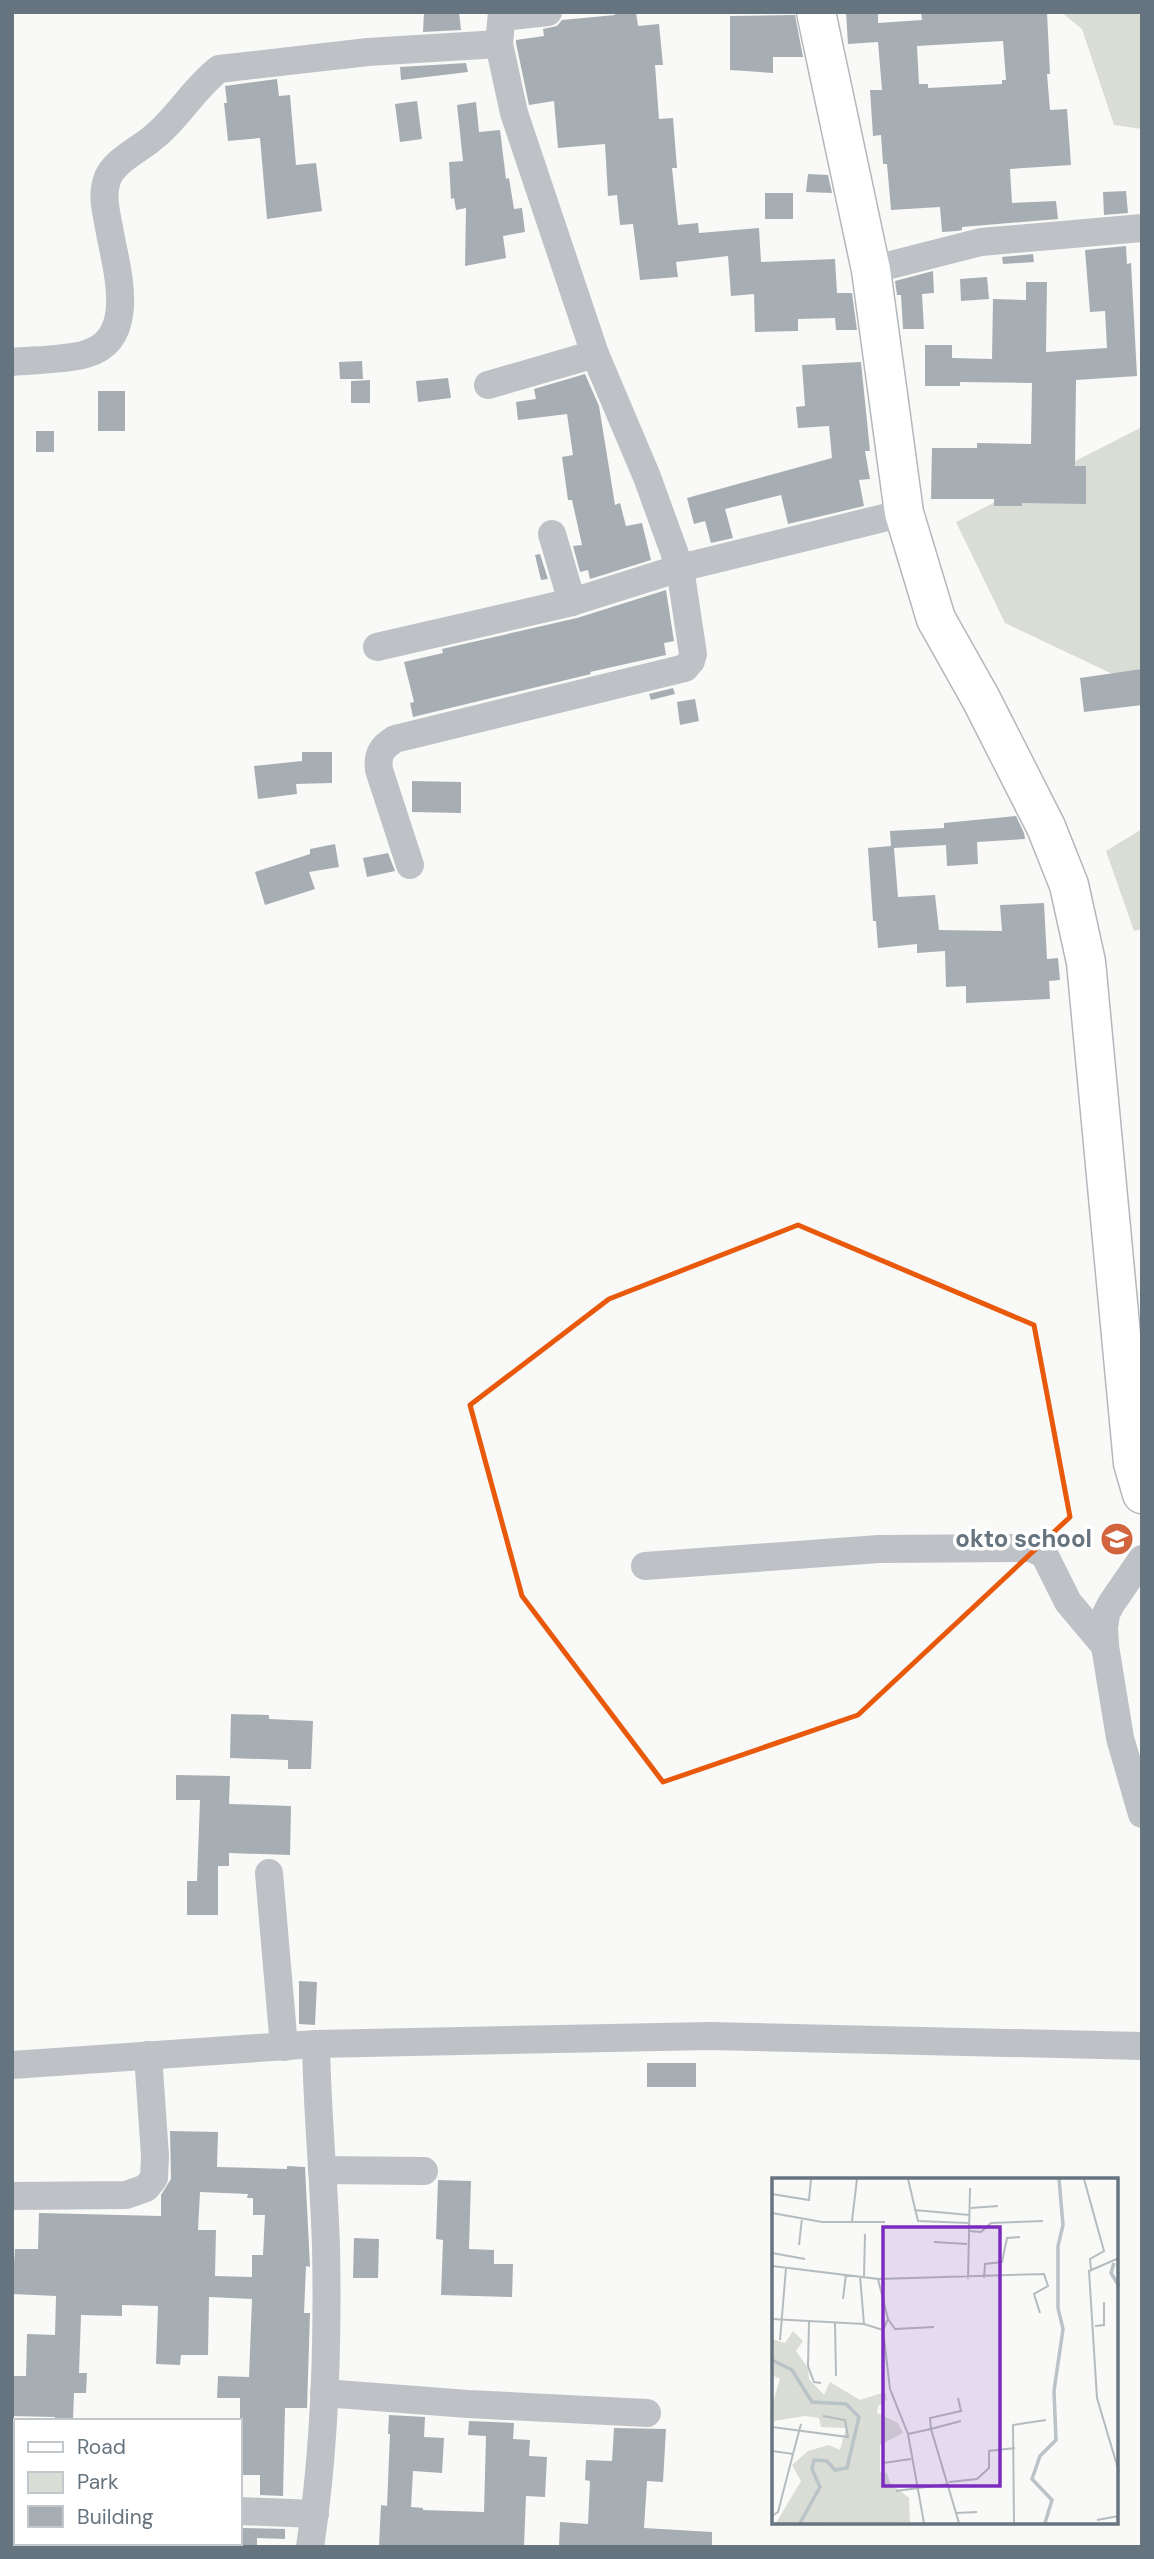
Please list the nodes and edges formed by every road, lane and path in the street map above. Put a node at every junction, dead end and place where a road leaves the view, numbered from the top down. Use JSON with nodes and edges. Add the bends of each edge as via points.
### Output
{"nodes":[{"id":1,"x":548,"y":12,"type":"edge"},
{"id":2,"x":816,"y":12,"type":"edge"},
{"id":3,"x":501,"y":24,"type":"edge"},
{"id":4,"x":1142,"y":228,"type":"edge"},
{"id":5,"x":871,"y":270,"type":"junction"},
{"id":6,"x":595,"y":354,"type":"junction"},
{"id":7,"x":12,"y":362,"type":"edge"},
{"id":8,"x":488,"y":385,"type":"dead end"},
{"id":9,"x":904,"y":513,"type":"junction"},
{"id":10,"x":552,"y":534,"type":"dead end"},
{"id":11,"x":680,"y":568,"type":"junction"},
{"id":12,"x":572,"y":602,"type":"junction"},
{"id":13,"x":377,"y":647,"type":"dead end"},
{"id":14,"x":410,"y":865,"type":"dead end"},
{"id":15,"x":1142,"y":1494,"type":"edge"},
{"id":16,"x":1142,"y":1559,"type":"edge"},
{"id":17,"x":645,"y":1566,"type":"dead end"},
{"id":18,"x":1131,"y":1583,"type":"edge"},
{"id":19,"x":1105,"y":1646,"type":"junction"},
{"id":20,"x":1142,"y":1814,"type":"edge"},
{"id":21,"x":269,"y":1873,"type":"dead end"},
{"id":22,"x":316,"y":2044,"type":"junction"},
{"id":23,"x":1142,"y":2046,"type":"edge"},
{"id":24,"x":284,"y":2047,"type":"junction"},
{"id":25,"x":148,"y":2055,"type":"junction"},
{"id":26,"x":12,"y":2065,"type":"edge"},
{"id":27,"x":322,"y":2170,"type":"junction"},
{"id":28,"x":424,"y":2171,"type":"dead end"},
{"id":29,"x":12,"y":2196,"type":"edge"},
{"id":30,"x":324,"y":2393,"type":"junction"},
{"id":31,"x":647,"y":2413,"type":"dead end"},
{"id":32,"x":242,"y":2511,"type":"edge"},
{"id":33,"x":315,"y":2514,"type":"junction"},
{"id":34,"x":310,"y":2547,"type":"edge"}],
"edges":[{"from":1,"to":3,"type":"street"},
{"from":2,"to":5,"type":"main road"},
{"from":3,"to":6,"type":"street","via":[[514,113]]},
{"from":3,"to":7,"type":"street","via":[[368,52],[219,69],[202,82],[176,118],[107,178],[104,199],[121,311],[115,334],[86,355]]},
{"from":4,"to":5,"type":"street","via":[[981,242]]},
{"from":5,"to":9,"type":"main road"},
{"from":6,"to":8,"type":"street"},
{"from":6,"to":11,"type":"street"},
{"from":9,"to":11,"type":"street"},
{"from":9,"to":15,"type":"main road","via":[[936,619],[1040,815],[1069,885],[1086,962],[1133,1463]]},
{"from":10,"to":12,"type":"street"},
{"from":11,"to":12,"type":"street"},
{"from":11,"to":14,"type":"street","via":[[693,654],[685,668],[395,739],[384,746],[379,770]]},
{"from":12,"to":13,"type":"street"},
{"from":16,"to":18,"type":"street"},
{"from":17,"to":19,"type":"street","via":[[879,1549],[1031,1548],[1044,1554],[1068,1602]]},
{"from":18,"to":19,"type":"street","via":[[1106,1614]]},
{"from":19,"to":20,"type":"street","via":[[1120,1738]]},
{"from":21,"to":24,"type":"street"},
{"from":22,"to":23,"type":"street","via":[[710,2036]]},
{"from":22,"to":24,"type":"street"},
{"from":22,"to":27,"type":"street"},
{"from":24,"to":25,"type":"street"},
{"from":25,"to":26,"type":"street"},
{"from":25,"to":29,"type":"street","via":[[155,2155],[154,2178],[146,2188],[126,2195]]},
{"from":27,"to":28,"type":"street"},
{"from":27,"to":30,"type":"street"},
{"from":30,"to":31,"type":"street"},
{"from":30,"to":33,"type":"street"},
{"from":32,"to":33,"type":"street"},
{"from":33,"to":34,"type":"street"}]}
